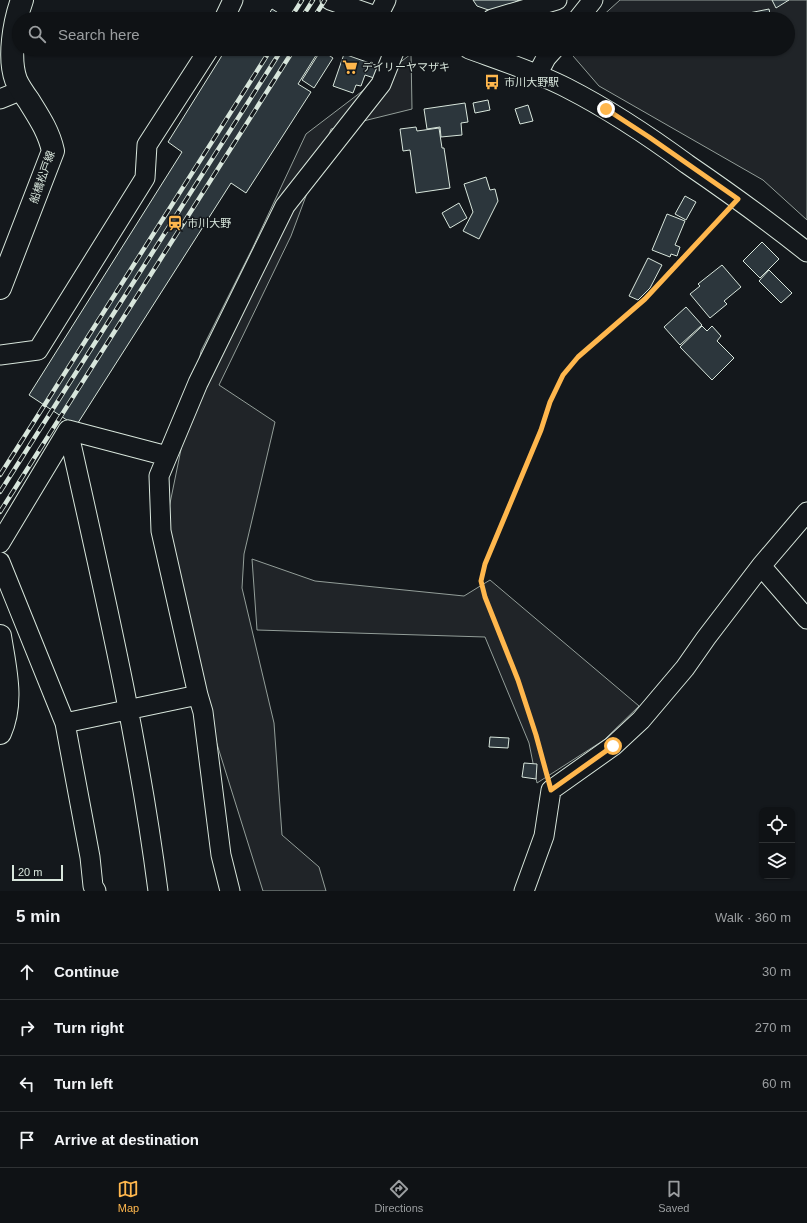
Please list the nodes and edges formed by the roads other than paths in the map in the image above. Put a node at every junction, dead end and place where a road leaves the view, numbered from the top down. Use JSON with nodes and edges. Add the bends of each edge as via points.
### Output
{"nodes":[{"id":1,"x":22,"y":0,"type":"edge"},
{"id":2,"x":233,"y":0,"type":"edge"},
{"id":3,"x":330,"y":0,"type":"edge"},
{"id":4,"x":557,"y":0,"type":"edge"},
{"id":5,"x":593,"y":0,"type":"edge"},
{"id":6,"x":18,"y":12,"type":"edge"},
{"id":7,"x":227,"y":12,"type":"edge"},
{"id":8,"x":383,"y":12,"type":"edge"},
{"id":9,"x":516,"y":12,"type":"edge"},
{"id":10,"x":584,"y":12,"type":"edge"},
{"id":11,"x":12,"y":27,"type":"edge"},
{"id":12,"x":7,"y":40,"type":"edge"},
{"id":13,"x":205,"y":56,"type":"edge"},
{"id":14,"x":392,"y":56,"type":"edge"},
{"id":15,"x":487,"y":56,"type":"edge"},
{"id":16,"x":548,"y":56,"type":"edge"},
{"id":17,"x":537,"y":75,"type":"junction"},
{"id":18,"x":22,"y":90,"type":"junction"},
{"id":19,"x":0,"y":99,"type":"edge"},
{"id":20,"x":807,"y":252,"type":"edge"},
{"id":21,"x":0,"y":288,"type":"edge"},
{"id":22,"x":0,"y":355,"type":"edge"},
{"id":23,"x":68,"y":430,"type":"junction"},
{"id":24,"x":167,"y":456,"type":"junction"},
{"id":25,"x":807,"y":512,"type":"edge"},
{"id":26,"x":0,"y":543,"type":"edge"},
{"id":27,"x":0,"y":562,"type":"edge"},
{"id":28,"x":760,"y":566,"type":"junction"},
{"id":29,"x":807,"y":619,"type":"edge"},
{"id":30,"x":0,"y":636,"type":"edge"},
{"id":31,"x":198,"y":696,"type":"junction"},
{"id":32,"x":129,"y":710,"type":"junction"},
{"id":33,"x":65,"y":723,"type":"junction"},
{"id":34,"x":0,"y":732,"type":"edge"},
{"id":35,"x":93,"y":889,"type":"edge"},
{"id":36,"x":158,"y":891,"type":"edge"},
{"id":37,"x":230,"y":891,"type":"edge"},
{"id":38,"x":524,"y":891,"type":"edge"}],
"edges":[{"from":1,"to":6,"type":"main road","name":"船橋松戸線"},
{"from":2,"to":7,"type":"street"},
{"from":3,"to":8,"type":"street"},
{"from":4,"to":9,"type":"street"},
{"from":5,"to":10,"type":"street"},
{"from":11,"to":12,"type":"main road","name":"船橋松戸線"},
{"from":12,"to":18,"type":"main road","name":"船橋松戸線","via":[[16,80]]},
{"from":13,"to":22,"type":"street","via":[[148,145],[145,178],[38,350]]},
{"from":14,"to":24,"type":"street","via":[[381,84],[285,206],[198,383]]},
{"from":15,"to":17,"type":"street"},
{"from":16,"to":17,"type":"street"},
{"from":17,"to":20,"type":"street","via":[[566,87],[606,109],[649,137],[738,199]]},
{"from":18,"to":19,"type":"street"},
{"from":18,"to":21,"type":"main road","name":"船橋松戸線","via":[[40,117],[51,140],[53,151]]},
{"from":23,"to":24,"type":"street"},
{"from":23,"to":26,"type":"street"},
{"from":23,"to":32,"type":"street"},
{"from":24,"to":31,"type":"street","via":[[159,476],[161,531]]},
{"from":25,"to":28,"type":"street"},
{"from":27,"to":33,"type":"street"},
{"from":28,"to":29,"type":"street"},
{"from":28,"to":38,"type":"street","via":[[685,668],[640,720],[613,746],[551,790],[544,836]]},
{"from":30,"to":34,"type":"main road","via":[[8,687],[7,708]]},
{"from":31,"to":32,"type":"street"},
{"from":31,"to":37,"type":"street","via":[[203,712],[221,855]]},
{"from":32,"to":33,"type":"street"},
{"from":32,"to":36,"type":"street","via":[[150,826]]},
{"from":33,"to":35,"type":"street","via":[[90,857]]}]}
